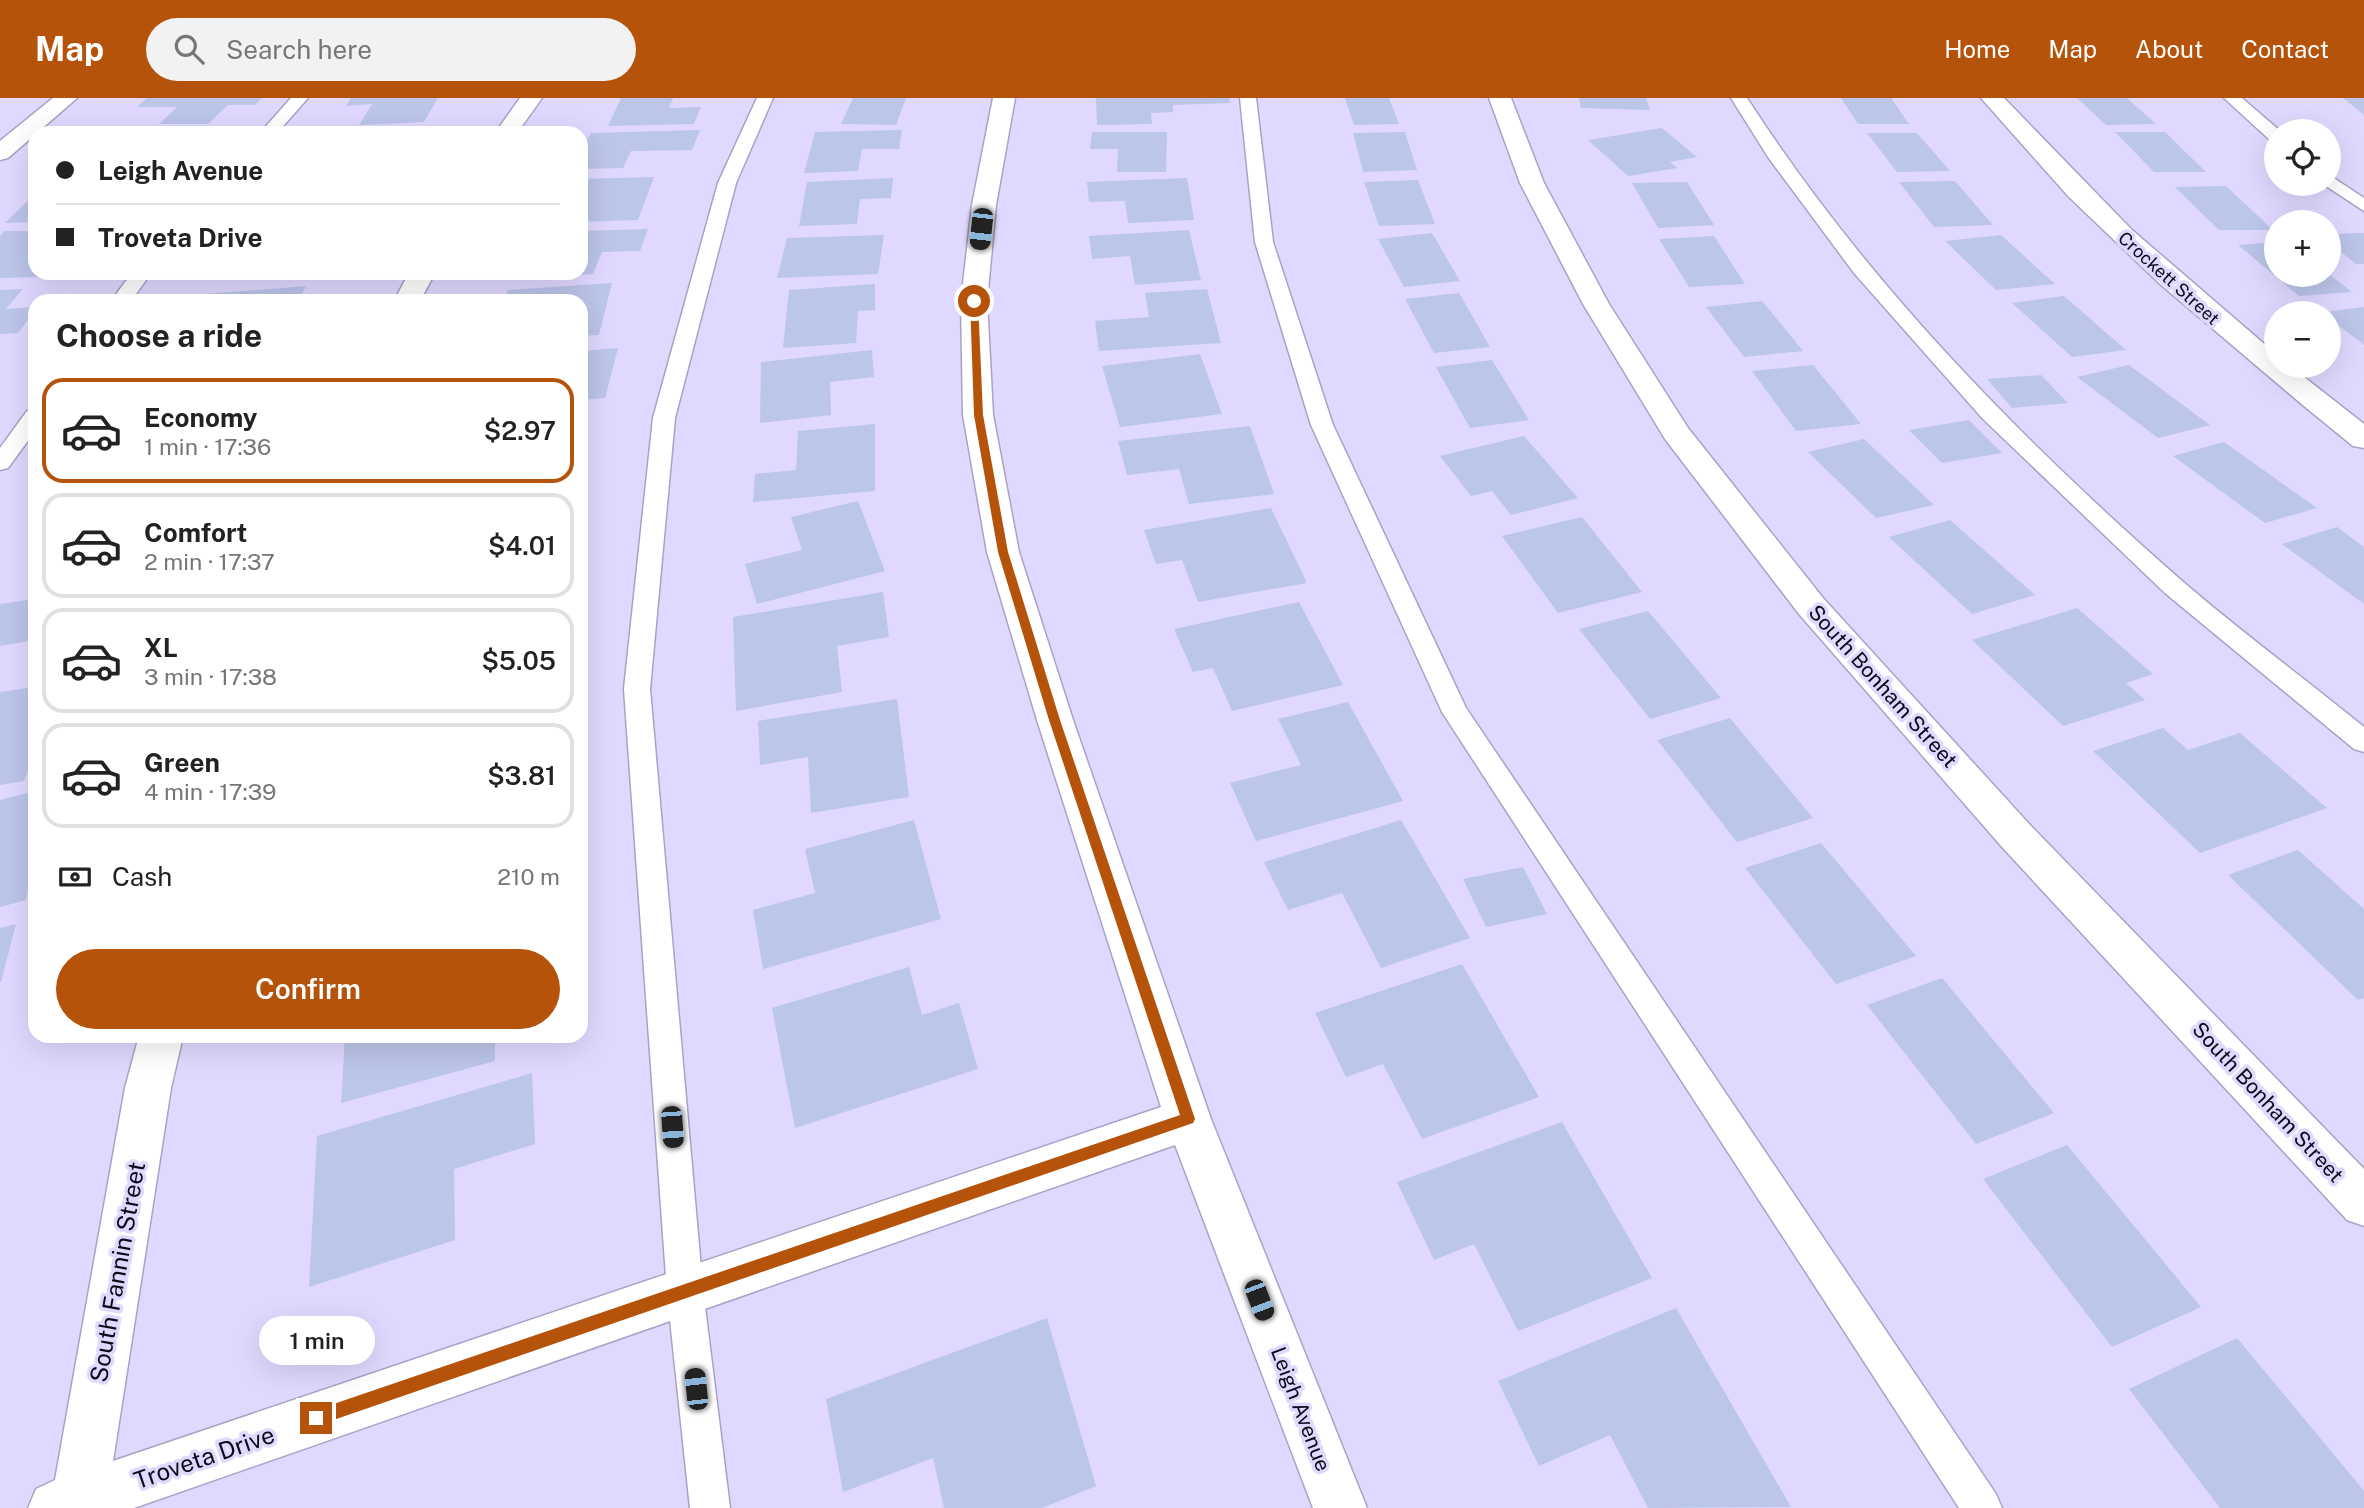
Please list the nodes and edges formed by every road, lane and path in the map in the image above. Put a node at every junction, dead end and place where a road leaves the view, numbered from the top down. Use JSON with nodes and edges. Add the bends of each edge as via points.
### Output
{"nodes":[{"id":1,"x":66,"y":98,"type":"edge"},
{"id":2,"x":300,"y":98,"type":"edge"},
{"id":3,"x":531,"y":98,"type":"edge"},
{"id":4,"x":765,"y":98,"type":"edge"},
{"id":5,"x":1004,"y":98,"type":"edge"},
{"id":6,"x":1248,"y":98,"type":"edge"},
{"id":7,"x":1500,"y":98,"type":"edge"},
{"id":8,"x":1739,"y":98,"type":"edge"},
{"id":9,"x":1992,"y":98,"type":"edge"},
{"id":10,"x":2232,"y":98,"type":"edge"},
{"id":11,"x":32,"y":126,"type":"edge"},
{"id":12,"x":274,"y":126,"type":"edge"},
{"id":13,"x":511,"y":126,"type":"edge"},
{"id":14,"x":2264,"y":126,"type":"edge"},
{"id":15,"x":28,"y":130,"type":"edge"},
{"id":16,"x":0,"y":153,"type":"edge"},
{"id":17,"x":2341,"y":189,"type":"edge"},
{"id":18,"x":2364,"y":206,"type":"edge"},
{"id":19,"x":28,"y":425,"type":"edge"},
{"id":20,"x":2364,"y":439,"type":"edge"},
{"id":21,"x":0,"y":463,"type":"edge"},
{"id":22,"x":2364,"y":742,"type":"edge"},
{"id":23,"x":159,"y":1043,"type":"edge"},
{"id":24,"x":1188,"y":1119,"type":"junction"},
{"id":25,"x":2364,"y":1203,"type":"edge"},
{"id":26,"x":685,"y":1291,"type":"junction"},
{"id":27,"x":70,"y":1505,"type":"edge"},
{"id":28,"x":710,"y":1508,"type":"edge"},
{"id":29,"x":1340,"y":1508,"type":"edge"},
{"id":30,"x":1982,"y":1508,"type":"edge"}],
"edges":[{"from":1,"to":11,"type":"street"},
{"from":2,"to":12,"type":"lane"},
{"from":3,"to":13,"type":"street"},
{"from":4,"to":26,"type":"lane","via":[[727,183],[664,418],[637,689]]},
{"from":5,"to":24,"type":"street","name":"Leigh Avenue","via":[[984,205],[974,301],[978,415],[1003,552]]},
{"from":6,"to":30,"type":"lane","via":[[1264,242],[1322,425],[1455,712]]},
{"from":7,"to":25,"type":"street","name":"South Bonham Street","via":[[1532,183],[1596,304],[1676,433],[1802,596],[2016,836]]},
{"from":8,"to":22,"type":"lane","via":[[1861,269],[1991,414],[2174,587]]},
{"from":9,"to":20,"type":"street","name":"Crockett Street","via":[[2036,150],[2123,237],[2240,342]]},
{"from":10,"to":14,"type":"lane"},
{"from":15,"to":16,"type":"street"},
{"from":17,"to":18,"type":"lane"},
{"from":19,"to":21,"type":"lane"},
{"from":23,"to":27,"type":"street","name":"South Fannin Street"},
{"from":24,"to":26,"type":"street","name":"Troveta Drive"},
{"from":24,"to":29,"type":"street","name":"Leigh Avenue"},
{"from":26,"to":27,"type":"street","name":"Troveta Drive"},
{"from":26,"to":28,"type":"lane"}]}
